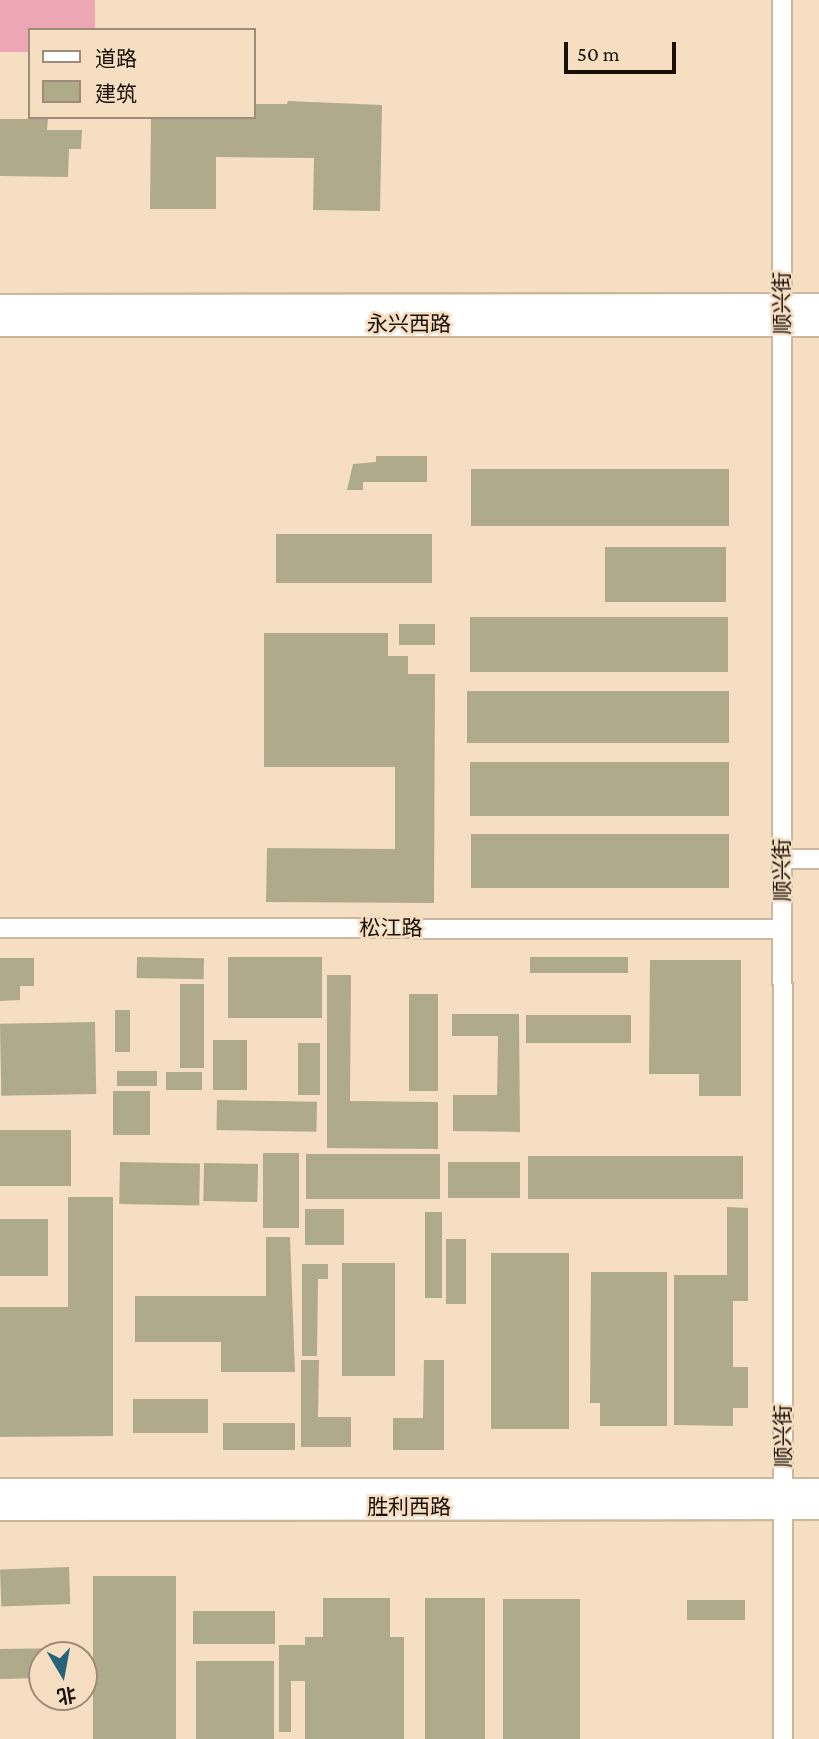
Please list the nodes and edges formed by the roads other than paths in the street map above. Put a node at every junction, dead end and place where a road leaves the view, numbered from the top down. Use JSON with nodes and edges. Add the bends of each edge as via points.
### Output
{"nodes":[{"id":1,"x":782,"y":0,"type":"edge"},
{"id":2,"x":0,"y":306,"type":"edge"},
{"id":3,"x":819,"y":306,"type":"edge"},
{"id":4,"x":782,"y":315,"type":"junction"},
{"id":5,"x":0,"y":324,"type":"edge"},
{"id":6,"x":819,"y":324,"type":"edge"},
{"id":7,"x":783,"y":859,"type":"junction"},
{"id":8,"x":819,"y":859,"type":"edge"},
{"id":9,"x":0,"y":928,"type":"edge"},
{"id":10,"x":782,"y":929,"type":"junction"},
{"id":11,"x":0,"y":1490,"type":"edge"},
{"id":12,"x":819,"y":1490,"type":"edge"},
{"id":13,"x":783,"y":1499,"type":"junction"},
{"id":14,"x":819,"y":1507,"type":"edge"},
{"id":15,"x":0,"y":1508,"type":"edge"},
{"id":16,"x":783,"y":1739,"type":"edge"}],
"edges":[{"from":1,"to":4,"type":"street","name":"顺兴街"},
{"from":2,"to":4,"type":"main road","name":"永兴西路"},
{"from":3,"to":4,"type":"main road","name":"永兴西路"},
{"from":4,"to":5,"type":"main road","name":"永兴西路"},
{"from":4,"to":6,"type":"main road","name":"永兴西路"},
{"from":4,"to":7,"type":"street","name":"顺兴街"},
{"from":7,"to":8,"type":"street"},
{"from":7,"to":10,"type":"street","name":"顺兴街"},
{"from":9,"to":10,"type":"street","name":"松江路"},
{"from":10,"to":13,"type":"street","name":"顺兴街"},
{"from":11,"to":13,"type":"main road","name":"胜利西路"},
{"from":12,"to":13,"type":"main road","name":"胜利西路"},
{"from":13,"to":14,"type":"main road","name":"胜利西路"},
{"from":13,"to":15,"type":"main road","name":"胜利西路"},
{"from":13,"to":16,"type":"street","name":"顺兴街"}]}
